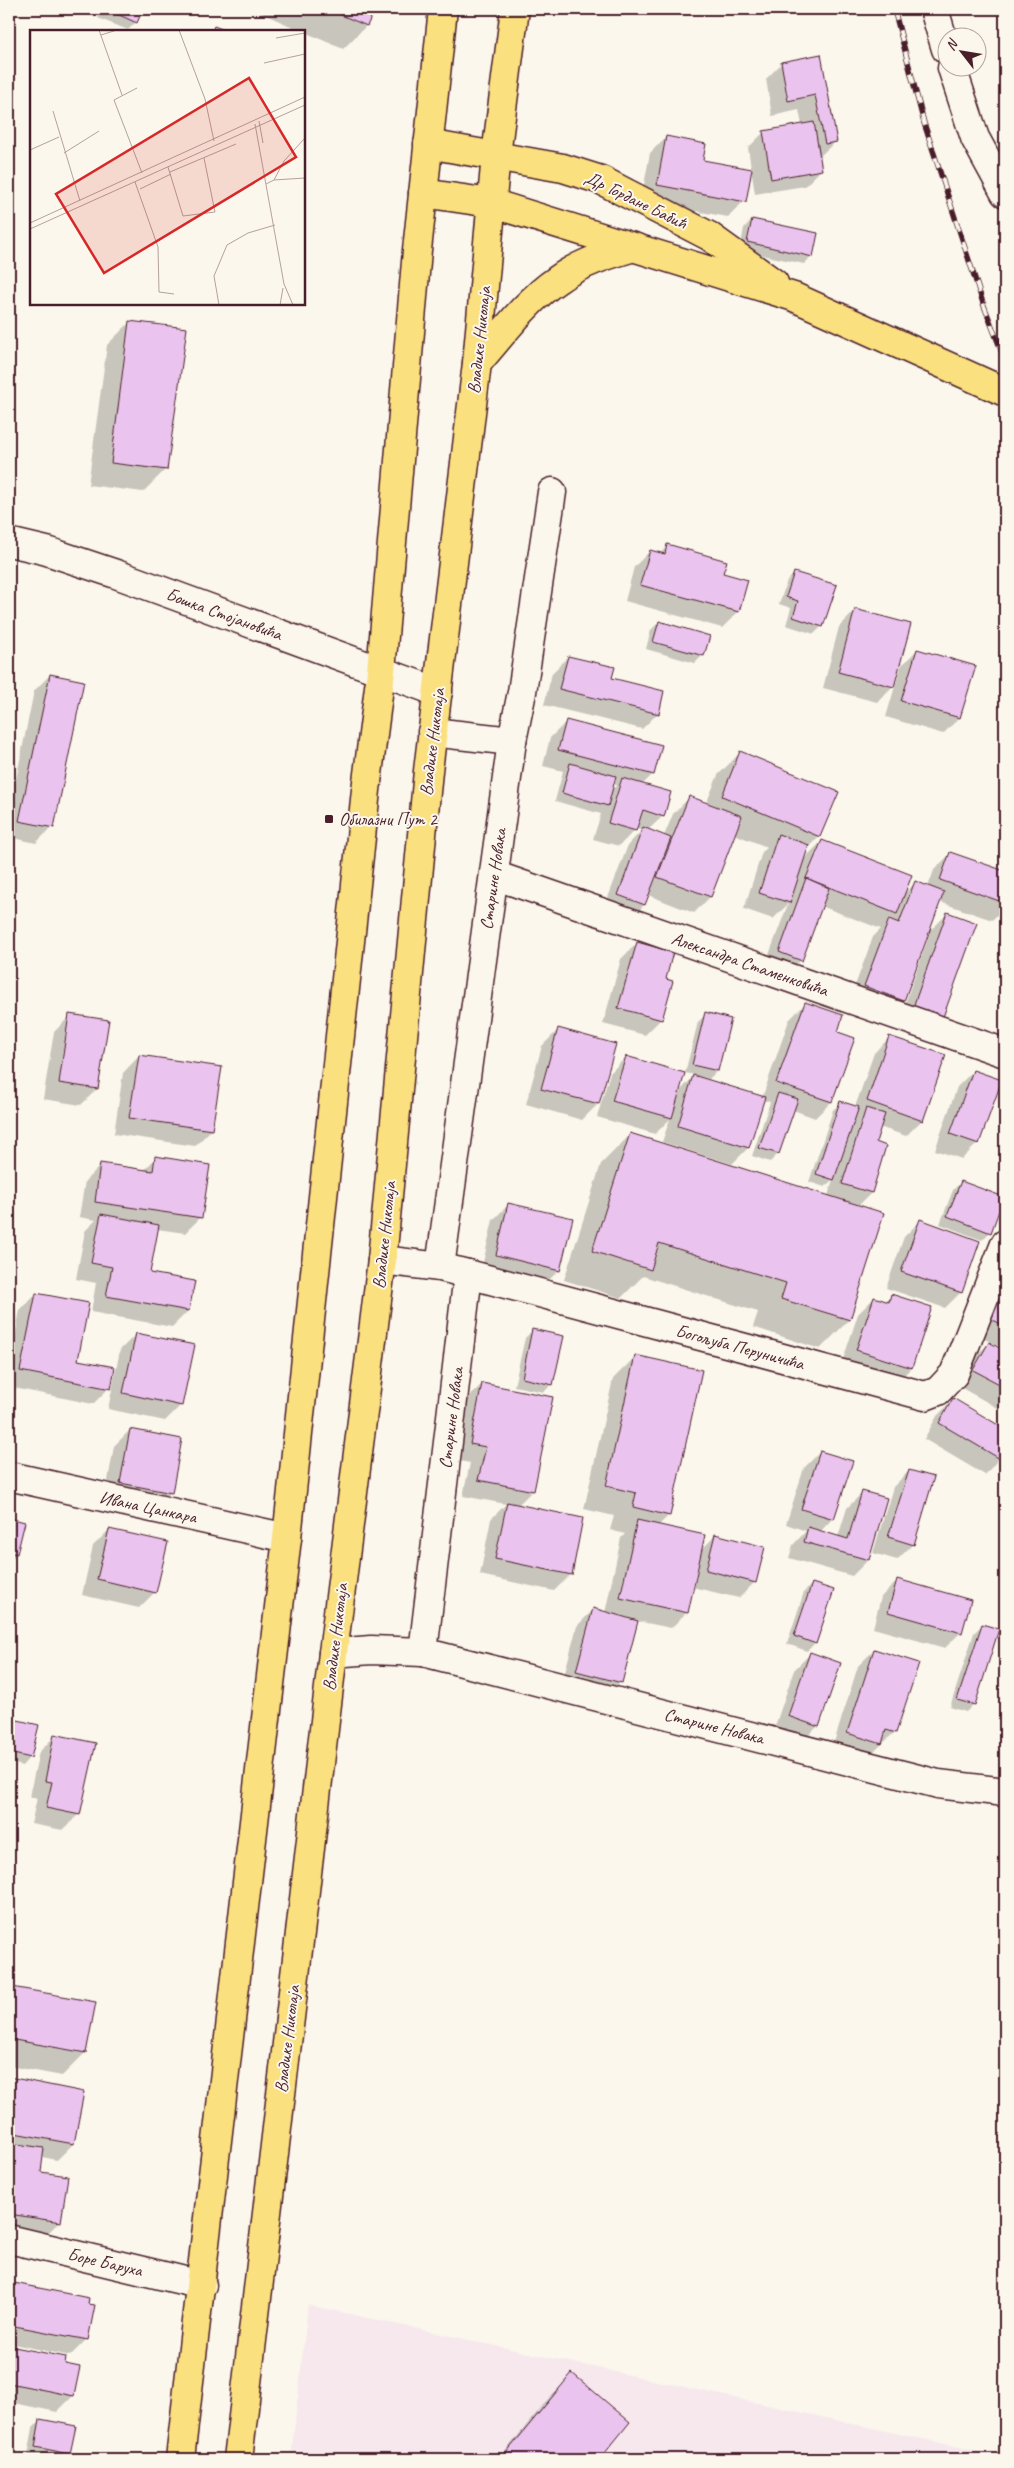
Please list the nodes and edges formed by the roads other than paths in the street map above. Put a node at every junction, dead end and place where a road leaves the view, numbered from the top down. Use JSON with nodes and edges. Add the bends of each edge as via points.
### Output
{"nodes":[{"id":1,"x":443,"y":9,"type":"edge"},
{"id":2,"x":515,"y":9,"type":"edge"},
{"id":3,"x":934,"y":9,"type":"edge"},
{"id":4,"x":940,"y":28,"type":"edge"},
{"id":5,"x":955,"y":78,"type":"edge"},
{"id":6,"x":428,"y":144,"type":"junction"},
{"id":7,"x":496,"y":155,"type":"junction"},
{"id":8,"x":423,"y":193,"type":"junction"},
{"id":9,"x":1005,"y":193,"type":"edge"},
{"id":10,"x":491,"y":203,"type":"junction"},
{"id":11,"x":634,"y":247,"type":"junction"},
{"id":12,"x":794,"y":297,"type":"junction"},
{"id":13,"x":477,"y":363,"type":"junction"},
{"id":14,"x":1005,"y":392,"type":"edge"},
{"id":15,"x":552,"y":492,"type":"dead end"},
{"id":16,"x":9,"y":542,"type":"edge"},
{"id":17,"x":381,"y":672,"type":"junction"},
{"id":18,"x":438,"y":692,"type":"junction"},
{"id":19,"x":432,"y":732,"type":"junction"},
{"id":20,"x":512,"y":741,"type":"junction"},
{"id":21,"x":494,"y":874,"type":"junction"},
{"id":22,"x":1005,"y":1053,"type":"edge"},
{"id":23,"x":1005,"y":1244,"type":"edge"},
{"id":24,"x":382,"y":1260,"type":"junction"},
{"id":25,"x":440,"y":1267,"type":"junction"},
{"id":26,"x":468,"y":1274,"type":"junction"},
{"id":27,"x":9,"y":1476,"type":"edge"},
{"id":28,"x":288,"y":1538,"type":"junction"},
{"id":29,"x":423,"y":1652,"type":"junction"},
{"id":30,"x":333,"y":1653,"type":"junction"},
{"id":31,"x":1005,"y":1792,"type":"edge"},
{"id":32,"x":9,"y":2239,"type":"edge"},
{"id":33,"x":202,"y":2285,"type":"junction"},
{"id":34,"x":180,"y":2459,"type":"edge"},
{"id":35,"x":238,"y":2459,"type":"edge"}],
"edges":[{"from":1,"to":6,"type":"main road"},
{"from":2,"to":7,"type":"main road","name":"Владике Николаја"},
{"from":3,"to":4,"type":"street"},
{"from":5,"to":9,"type":"street","via":[[975,138]]},
{"from":6,"to":7,"type":"main road","name":"Др Гордане Бабић"},
{"from":6,"to":8,"type":"main road"},
{"from":7,"to":10,"type":"main road","name":"Владике Николаја"},
{"from":7,"to":12,"type":"main road","name":"Др Гордане Бабић","via":[[563,168],[601,180],[709,236]]},
{"from":8,"to":10,"type":"main road","name":"Др Гордане Бабић"},
{"from":8,"to":17,"type":"main road"},
{"from":10,"to":11,"type":"main road","name":"Др Гордане Бабић"},
{"from":10,"to":13,"type":"main road","name":"Владике Николаја"},
{"from":11,"to":12,"type":"main road","name":"Др Гордане Бабић"},
{"from":11,"to":13,"type":"main road","via":[[596,258],[557,279],[520,314]]},
{"from":12,"to":14,"type":"main road","name":"Др Гордане Бабић"},
{"from":13,"to":18,"type":"main road","name":"Владике Николаја"},
{"from":15,"to":20,"type":"street","name":"Старине Новака"},
{"from":16,"to":17,"type":"street","name":"Бошка Стојановића","via":[[116,574]]},
{"from":17,"to":18,"type":"street","name":"Бошка Стојановића"},
{"from":17,"to":28,"type":"main road"},
{"from":18,"to":19,"type":"main road","name":"Владике Николаја"},
{"from":19,"to":20,"type":"street"},
{"from":19,"to":24,"type":"main road","name":"Владике Николаја"},
{"from":20,"to":21,"type":"street","name":"Старине Новака"},
{"from":21,"to":22,"type":"street","name":"Александра Стаменковића"},
{"from":21,"to":25,"type":"street","name":"Старине Новака"},
{"from":23,"to":26,"type":"street","name":"Богољуба Перуничића","via":[[954,1374],[938,1391],[925,1396]]},
{"from":24,"to":25,"type":"street","name":"Богољуба Перуничића"},
{"from":24,"to":30,"type":"main road","name":"Владике Николаја"},
{"from":25,"to":26,"type":"street","name":"Богољуба Перуничића"},
{"from":26,"to":29,"type":"street","name":"Старине Новака"},
{"from":27,"to":28,"type":"street","name":"Ивана Цанкара"},
{"from":28,"to":33,"type":"main road","via":[[219,2115]]},
{"from":29,"to":30,"type":"street","name":"Старине Новака","via":[[371,1650]]},
{"from":29,"to":31,"type":"street","name":"Старине Новака","via":[[938,1784]]},
{"from":30,"to":35,"type":"main road","name":"Владике Николаја"},
{"from":32,"to":33,"type":"street","name":"Боре Баруха"},
{"from":33,"to":34,"type":"main road"}]}
